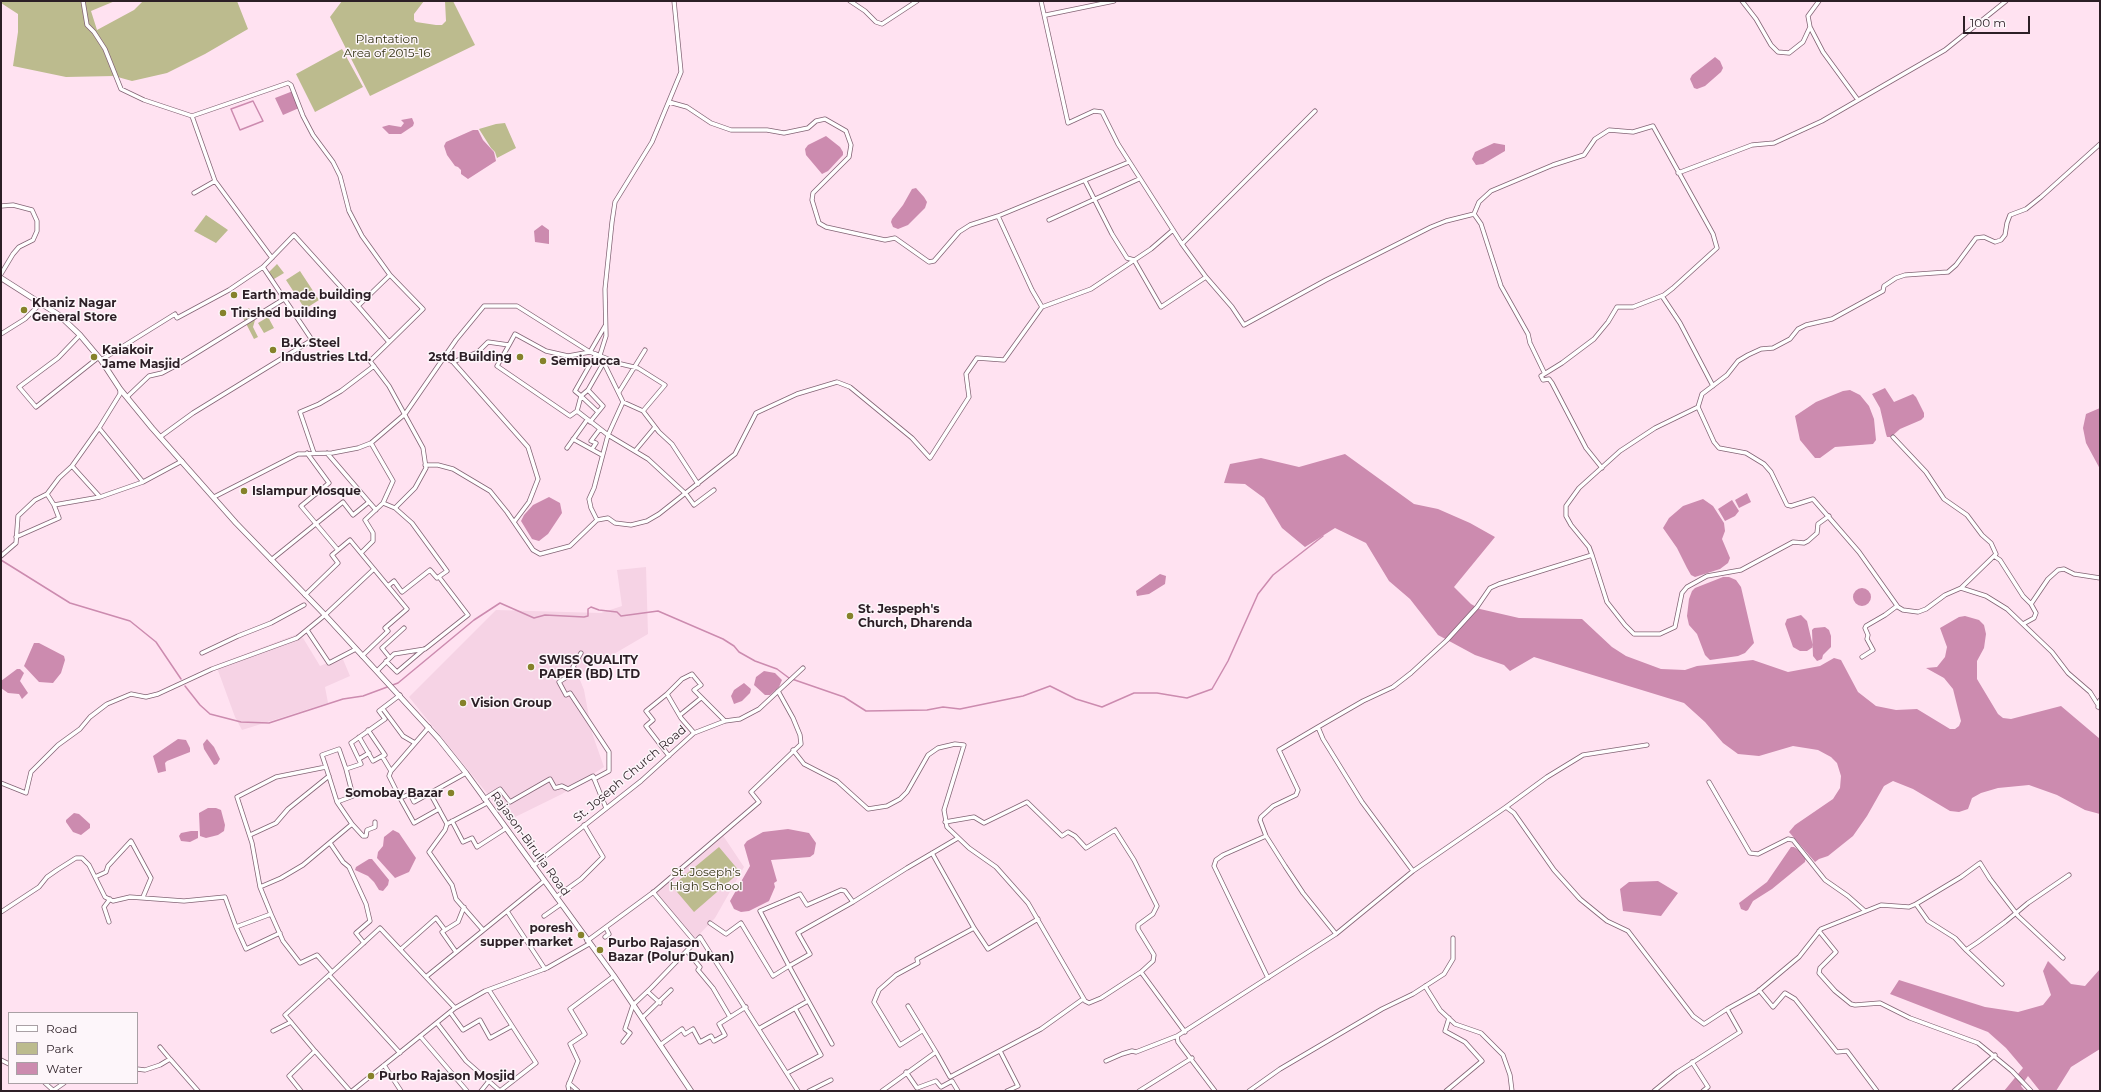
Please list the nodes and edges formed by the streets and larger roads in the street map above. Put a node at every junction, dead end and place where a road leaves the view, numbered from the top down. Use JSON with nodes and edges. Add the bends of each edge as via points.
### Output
{"nodes":[{"id":1,"x":84,"y":1,"type":"edge"},
{"id":2,"x":674,"y":1,"type":"edge"},
{"id":3,"x":850,"y":1,"type":"edge"},
{"id":4,"x":917,"y":1,"type":"edge"},
{"id":5,"x":1041,"y":1,"type":"edge"},
{"id":6,"x":1114,"y":1,"type":"edge"},
{"id":7,"x":1742,"y":1,"type":"edge"},
{"id":8,"x":1819,"y":1,"type":"edge"},
{"id":9,"x":2006,"y":1,"type":"edge"},
{"id":10,"x":1046,"y":15,"type":"junction"},
{"id":11,"x":1810,"y":28,"type":"junction"},
{"id":12,"x":1858,"y":100,"type":"junction"},
{"id":13,"x":669,"y":102,"type":"junction"},
{"id":14,"x":1314,"y":111,"type":"dead end"},
{"id":15,"x":192,"y":116,"type":"junction"},
{"id":16,"x":2100,"y":144,"type":"edge"},
{"id":17,"x":1129,"y":162,"type":"junction"},
{"id":18,"x":1678,"y":173,"type":"junction"},
{"id":19,"x":1139,"y":178,"type":"junction"},
{"id":20,"x":215,"y":181,"type":"junction"},
{"id":21,"x":1085,"y":181,"type":"junction"},
{"id":22,"x":194,"y":193,"type":"dead end"},
{"id":23,"x":1094,"y":200,"type":"junction"},
{"id":24,"x":1,"y":206,"type":"edge"},
{"id":25,"x":1474,"y":214,"type":"junction"},
{"id":26,"x":998,"y":216,"type":"junction"},
{"id":27,"x":1049,"y":220,"type":"dead end"},
{"id":28,"x":1173,"y":230,"type":"junction"},
{"id":29,"x":1182,"y":244,"type":"junction"},
{"id":30,"x":272,"y":258,"type":"junction"},
{"id":31,"x":1134,"y":260,"type":"junction"},
{"id":32,"x":263,"y":267,"type":"junction"},
{"id":33,"x":1,"y":274,"type":"edge"},
{"id":34,"x":390,"y":275,"type":"junction"},
{"id":35,"x":1206,"y":277,"type":"junction"},
{"id":36,"x":3,"y":280,"type":"edge"},
{"id":37,"x":1,"y":285,"type":"edge"},
{"id":38,"x":1662,"y":296,"type":"junction"},
{"id":39,"x":284,"y":299,"type":"junction"},
{"id":40,"x":41,"y":303,"type":"junction"},
{"id":41,"x":358,"y":306,"type":"junction"},
{"id":42,"x":1042,"y":307,"type":"junction"},
{"id":43,"x":605,"y":325,"type":"junction"},
{"id":44,"x":1,"y":334,"type":"edge"},
{"id":45,"x":80,"y":335,"type":"junction"},
{"id":46,"x":389,"y":342,"type":"junction"},
{"id":47,"x":509,"y":345,"type":"junction"},
{"id":48,"x":645,"y":350,"type":"dead end"},
{"id":49,"x":590,"y":352,"type":"junction"},
{"id":50,"x":598,"y":354,"type":"junction"},
{"id":51,"x":444,"y":357,"type":"junction"},
{"id":52,"x":100,"y":358,"type":"junction"},
{"id":53,"x":453,"y":362,"type":"junction"},
{"id":54,"x":604,"y":362,"type":"junction"},
{"id":55,"x":374,"y":366,"type":"junction"},
{"id":56,"x":634,"y":367,"type":"junction"},
{"id":57,"x":1544,"y":372,"type":"junction"},
{"id":58,"x":1713,"y":386,"type":"junction"},
{"id":59,"x":120,"y":389,"type":"junction"},
{"id":60,"x":588,"y":390,"type":"junction"},
{"id":61,"x":619,"y":392,"type":"junction"},
{"id":62,"x":581,"y":396,"type":"junction"},
{"id":63,"x":127,"y":397,"type":"junction"},
{"id":64,"x":623,"y":402,"type":"junction"},
{"id":65,"x":1698,"y":407,"type":"junction"},
{"id":66,"x":576,"y":410,"type":"junction"},
{"id":67,"x":643,"y":411,"type":"junction"},
{"id":68,"x":598,"y":412,"type":"junction"},
{"id":69,"x":405,"y":414,"type":"junction"},
{"id":70,"x":589,"y":421,"type":"junction"},
{"id":71,"x":655,"y":427,"type":"junction"},
{"id":72,"x":99,"y":428,"type":"junction"},
{"id":73,"x":600,"y":429,"type":"junction"},
{"id":74,"x":608,"y":435,"type":"junction"},
{"id":75,"x":160,"y":437,"type":"junction"},
{"id":76,"x":1893,"y":437,"type":"dead end"},
{"id":77,"x":573,"y":439,"type":"junction"},
{"id":78,"x":371,"y":443,"type":"junction"},
{"id":79,"x":567,"y":448,"type":"dead end"},
{"id":80,"x":592,"y":450,"type":"junction"},
{"id":81,"x":308,"y":452,"type":"junction"},
{"id":82,"x":635,"y":452,"type":"junction"},
{"id":83,"x":314,"y":453,"type":"junction"},
{"id":84,"x":327,"y":453,"type":"junction"},
{"id":85,"x":602,"y":455,"type":"junction"},
{"id":86,"x":182,"y":461,"type":"junction"},
{"id":87,"x":426,"y":465,"type":"junction"},
{"id":88,"x":72,"y":466,"type":"junction"},
{"id":89,"x":1602,"y":468,"type":"junction"},
{"id":90,"x":143,"y":482,"type":"junction"},
{"id":91,"x":698,"y":484,"type":"junction"},
{"id":92,"x":714,"y":490,"type":"dead end"},
{"id":93,"x":47,"y":494,"type":"junction"},
{"id":94,"x":686,"y":494,"type":"junction"},
{"id":95,"x":100,"y":497,"type":"junction"},
{"id":96,"x":214,"y":497,"type":"junction"},
{"id":97,"x":369,"y":502,"type":"junction"},
{"id":98,"x":383,"y":503,"type":"junction"},
{"id":99,"x":54,"y":505,"type":"junction"},
{"id":100,"x":395,"y":508,"type":"junction"},
{"id":101,"x":376,"y":510,"type":"junction"},
{"id":102,"x":1829,"y":516,"type":"junction"},
{"id":103,"x":597,"y":520,"type":"junction"},
{"id":104,"x":514,"y":522,"type":"junction"},
{"id":105,"x":315,"y":523,"type":"junction"},
{"id":106,"x":16,"y":537,"type":"junction"},
{"id":107,"x":338,"y":550,"type":"junction"},
{"id":108,"x":362,"y":552,"type":"junction"},
{"id":109,"x":1592,"y":555,"type":"junction"},
{"id":110,"x":1,"y":556,"type":"edge"},
{"id":111,"x":1994,"y":556,"type":"junction"},
{"id":112,"x":271,"y":560,"type":"junction"},
{"id":113,"x":374,"y":569,"type":"junction"},
{"id":114,"x":439,"y":577,"type":"junction"},
{"id":115,"x":2100,"y":578,"type":"edge"},
{"id":116,"x":388,"y":586,"type":"junction"},
{"id":117,"x":1961,"y":588,"type":"junction"},
{"id":118,"x":305,"y":595,"type":"junction"},
{"id":119,"x":2030,"y":604,"type":"junction"},
{"id":120,"x":304,"y":605,"type":"dead end"},
{"id":121,"x":1897,"y":606,"type":"junction"},
{"id":122,"x":325,"y":615,"type":"junction"},
{"id":123,"x":2023,"y":624,"type":"junction"},
{"id":124,"x":404,"y":628,"type":"dead end"},
{"id":125,"x":306,"y":630,"type":"junction"},
{"id":126,"x":356,"y":649,"type":"junction"},
{"id":127,"x":425,"y":649,"type":"junction"},
{"id":128,"x":202,"y":653,"type":"dead end"},
{"id":129,"x":581,"y":653,"type":"dead end"},
{"id":130,"x":362,"y":656,"type":"junction"},
{"id":131,"x":1862,"y":656,"type":"dead end"},
{"id":132,"x":390,"y":658,"type":"junction"},
{"id":133,"x":386,"y":661,"type":"junction"},
{"id":134,"x":803,"y":668,"type":"dead end"},
{"id":135,"x":377,"y":671,"type":"junction"},
{"id":136,"x":778,"y":691,"type":"junction"},
{"id":137,"x":667,"y":694,"type":"junction"},
{"id":138,"x":400,"y":695,"type":"junction"},
{"id":139,"x":701,"y":698,"type":"junction"},
{"id":140,"x":2100,"y":700,"type":"edge"},
{"id":141,"x":2099,"y":707,"type":"edge"},
{"id":142,"x":382,"y":709,"type":"junction"},
{"id":143,"x":680,"y":715,"type":"junction"},
{"id":144,"x":725,"y":721,"type":"junction"},
{"id":145,"x":429,"y":727,"type":"junction"},
{"id":146,"x":1318,"y":727,"type":"junction"},
{"id":147,"x":368,"y":730,"type":"junction"},
{"id":148,"x":694,"y":733,"type":"junction"},
{"id":149,"x":359,"y":737,"type":"junction"},
{"id":150,"x":415,"y":743,"type":"junction"},
{"id":151,"x":1647,"y":745,"type":"dead end"},
{"id":152,"x":793,"y":750,"type":"junction"},
{"id":153,"x":369,"y":754,"type":"junction"},
{"id":154,"x":382,"y":756,"type":"junction"},
{"id":155,"x":669,"y":756,"type":"junction"},
{"id":156,"x":359,"y":759,"type":"junction"},
{"id":157,"x":326,"y":767,"type":"junction"},
{"id":158,"x":346,"y":768,"type":"junction"},
{"id":159,"x":391,"y":771,"type":"junction"},
{"id":160,"x":466,"y":773,"type":"junction"},
{"id":161,"x":329,"y":776,"type":"junction"},
{"id":162,"x":594,"y":780,"type":"junction"},
{"id":163,"x":1709,"y":782,"type":"dead end"},
{"id":164,"x":1,"y":783,"type":"edge"},
{"id":165,"x":430,"y":793,"type":"junction"},
{"id":166,"x":400,"y":798,"type":"junction"},
{"id":167,"x":485,"y":801,"type":"junction"},
{"id":168,"x":337,"y":802,"type":"junction"},
{"id":169,"x":1506,"y":807,"type":"junction"},
{"id":170,"x":606,"y":808,"type":"junction"},
{"id":171,"x":439,"y":809,"type":"junction"},
{"id":172,"x":452,"y":821,"type":"junction"},
{"id":173,"x":375,"y":822,"type":"dead end"},
{"id":174,"x":945,"y":822,"type":"junction"},
{"id":175,"x":352,"y":824,"type":"junction"},
{"id":176,"x":447,"y":824,"type":"junction"},
{"id":177,"x":584,"y":825,"type":"junction"},
{"id":178,"x":505,"y":829,"type":"junction"},
{"id":179,"x":250,"y":835,"type":"junction"},
{"id":180,"x":1266,"y":836,"type":"junction"},
{"id":181,"x":958,"y":838,"type":"junction"},
{"id":182,"x":330,"y":844,"type":"junction"},
{"id":183,"x":932,"y":853,"type":"junction"},
{"id":184,"x":533,"y":866,"type":"junction"},
{"id":185,"x":1413,"y":871,"type":"junction"},
{"id":186,"x":2069,"y":875,"type":"dead end"},
{"id":187,"x":95,"y":877,"type":"junction"},
{"id":188,"x":544,"y":881,"type":"junction"},
{"id":189,"x":260,"y":887,"type":"junction"},
{"id":190,"x":654,"y":892,"type":"junction"},
{"id":191,"x":556,"y":896,"type":"junction"},
{"id":192,"x":143,"y":898,"type":"junction"},
{"id":193,"x":110,"y":899,"type":"junction"},
{"id":194,"x":853,"y":902,"type":"junction"},
{"id":195,"x":561,"y":904,"type":"junction"},
{"id":196,"x":1916,"y":904,"type":"junction"},
{"id":197,"x":464,"y":907,"type":"junction"},
{"id":198,"x":507,"y":911,"type":"junction"},
{"id":199,"x":1865,"y":911,"type":"junction"},
{"id":200,"x":1,"y":912,"type":"edge"},
{"id":201,"x":2016,"y":913,"type":"junction"},
{"id":202,"x":271,"y":914,"type":"junction"},
{"id":203,"x":544,"y":916,"type":"dead end"},
{"id":204,"x":1038,"y":919,"type":"junction"},
{"id":205,"x":109,"y":922,"type":"dead end"},
{"id":206,"x":710,"y":923,"type":"dead end"},
{"id":207,"x":236,"y":927,"type":"junction"},
{"id":208,"x":606,"y":928,"type":"junction"},
{"id":209,"x":974,"y":928,"type":"junction"},
{"id":210,"x":446,"y":930,"type":"junction"},
{"id":211,"x":483,"y":930,"type":"junction"},
{"id":212,"x":1819,"y":931,"type":"junction"},
{"id":213,"x":280,"y":934,"type":"junction"},
{"id":214,"x":1336,"y":934,"type":"junction"},
{"id":215,"x":605,"y":937,"type":"dead end"},
{"id":216,"x":1453,"y":938,"type":"dead end"},
{"id":217,"x":695,"y":942,"type":"junction"},
{"id":218,"x":364,"y":943,"type":"junction"},
{"id":219,"x":588,"y":943,"type":"junction"},
{"id":220,"x":401,"y":949,"type":"junction"},
{"id":221,"x":1966,"y":950,"type":"junction"},
{"id":222,"x":687,"y":951,"type":"junction"},
{"id":223,"x":456,"y":952,"type":"junction"},
{"id":224,"x":2063,"y":958,"type":"dead end"},
{"id":225,"x":789,"y":966,"type":"junction"},
{"id":226,"x":545,"y":969,"type":"junction"},
{"id":227,"x":1141,"y":972,"type":"junction"},
{"id":228,"x":330,"y":974,"type":"junction"},
{"id":229,"x":426,"y":976,"type":"junction"},
{"id":230,"x":614,"y":976,"type":"junction"},
{"id":231,"x":1268,"y":978,"type":"junction"},
{"id":232,"x":2002,"y":984,"type":"dead end"},
{"id":233,"x":1425,"y":986,"type":"junction"},
{"id":234,"x":489,"y":990,"type":"junction"},
{"id":235,"x":671,"y":990,"type":"dead end"},
{"id":236,"x":1759,"y":990,"type":"junction"},
{"id":237,"x":648,"y":992,"type":"junction"},
{"id":238,"x":1083,"y":999,"type":"junction"},
{"id":239,"x":808,"y":1001,"type":"junction"},
{"id":240,"x":660,"y":1003,"type":"junction"},
{"id":241,"x":633,"y":1005,"type":"junction"},
{"id":242,"x":908,"y":1006,"type":"dead end"},
{"id":243,"x":746,"y":1007,"type":"junction"},
{"id":244,"x":455,"y":1008,"type":"junction"},
{"id":245,"x":795,"y":1008,"type":"junction"},
{"id":246,"x":1727,"y":1009,"type":"junction"},
{"id":247,"x":450,"y":1012,"type":"junction"},
{"id":248,"x":730,"y":1017,"type":"junction"},
{"id":249,"x":642,"y":1018,"type":"junction"},
{"id":250,"x":1449,"y":1018,"type":"junction"},
{"id":251,"x":291,"y":1022,"type":"junction"},
{"id":252,"x":437,"y":1023,"type":"junction"},
{"id":253,"x":512,"y":1026,"type":"junction"},
{"id":254,"x":760,"y":1028,"type":"junction"},
{"id":255,"x":273,"y":1031,"type":"dead end"},
{"id":256,"x":922,"y":1031,"type":"junction"},
{"id":257,"x":1185,"y":1032,"type":"junction"},
{"id":258,"x":420,"y":1036,"type":"junction"},
{"id":259,"x":1177,"y":1036,"type":"junction"},
{"id":260,"x":623,"y":1042,"type":"dead end"},
{"id":261,"x":832,"y":1044,"type":"dead end"},
{"id":262,"x":660,"y":1045,"type":"junction"},
{"id":263,"x":160,"y":1047,"type":"dead end"},
{"id":264,"x":316,"y":1051,"type":"junction"},
{"id":265,"x":1000,"y":1051,"type":"junction"},
{"id":266,"x":936,"y":1052,"type":"junction"},
{"id":267,"x":400,"y":1053,"type":"junction"},
{"id":268,"x":1995,"y":1055,"type":"junction"},
{"id":269,"x":1192,"y":1058,"type":"junction"},
{"id":270,"x":170,"y":1059,"type":"junction"},
{"id":271,"x":1106,"y":1061,"type":"dead end"},
{"id":272,"x":1692,"y":1062,"type":"junction"},
{"id":273,"x":384,"y":1065,"type":"junction"},
{"id":274,"x":138,"y":1070,"type":"edge"},
{"id":275,"x":906,"y":1072,"type":"junction"},
{"id":276,"x":787,"y":1073,"type":"junction"},
{"id":277,"x":950,"y":1077,"type":"junction"},
{"id":278,"x":831,"y":1080,"type":"dead end"},
{"id":279,"x":489,"y":1081,"type":"junction"},
{"id":280,"x":952,"y":1081,"type":"junction"},
{"id":281,"x":569,"y":1083,"type":"junction"},
{"id":282,"x":63,"y":1084,"type":"edge"},
{"id":283,"x":54,"y":1090,"type":"edge"},
{"id":284,"x":198,"y":1091,"type":"edge"},
{"id":285,"x":301,"y":1091,"type":"edge"},
{"id":286,"x":351,"y":1091,"type":"edge"},
{"id":287,"x":401,"y":1091,"type":"edge"},
{"id":288,"x":467,"y":1091,"type":"edge"},
{"id":289,"x":481,"y":1091,"type":"edge"},
{"id":290,"x":500,"y":1091,"type":"edge"},
{"id":291,"x":569,"y":1091,"type":"edge"},
{"id":292,"x":578,"y":1091,"type":"edge"},
{"id":293,"x":691,"y":1091,"type":"edge"},
{"id":294,"x":798,"y":1091,"type":"edge"},
{"id":295,"x":809,"y":1091,"type":"edge"},
{"id":296,"x":882,"y":1091,"type":"edge"},
{"id":297,"x":958,"y":1091,"type":"edge"},
{"id":298,"x":1007,"y":1091,"type":"edge"},
{"id":299,"x":1139,"y":1091,"type":"edge"},
{"id":300,"x":1215,"y":1091,"type":"edge"},
{"id":301,"x":1249,"y":1091,"type":"edge"},
{"id":302,"x":1446,"y":1091,"type":"edge"},
{"id":303,"x":1512,"y":1091,"type":"edge"},
{"id":304,"x":1654,"y":1091,"type":"edge"},
{"id":305,"x":1703,"y":1091,"type":"edge"},
{"id":306,"x":1877,"y":1091,"type":"edge"},
{"id":307,"x":1954,"y":1091,"type":"edge"},
{"id":308,"x":2031,"y":1091,"type":"edge"}],
"edges":[{"from":1,"to":15,"type":"street","via":[[87,26],[105,49],[121,89],[144,100]]},
{"from":2,"to":13,"type":"street","via":[[681,72]]},
{"from":3,"to":4,"type":"street","via":[[882,24]]},
{"from":5,"to":10,"type":"street"},
{"from":6,"to":10,"type":"street"},
{"from":7,"to":11,"type":"street","via":[[1778,52],[1789,53],[1802,42]]},
{"from":8,"to":11,"type":"street","via":[[1808,16]]},
{"from":9,"to":12,"type":"street","via":[[1945,50]]},
{"from":10,"to":17,"type":"street","via":[[1068,123],[1094,111],[1102,112]]},
{"from":11,"to":12,"type":"street","via":[[1823,52]]},
{"from":12,"to":18,"type":"street","via":[[1822,121],[1774,143],[1752,145]]},
{"from":13,"to":26,"type":"street","via":[[687,107],[711,123],[731,130],[767,130],[784,133],[808,128],[816,121],[825,119],[846,131],[851,145],[849,157],[813,193],[812,200],[819,223],[826,227],[885,240],[895,238],[929,262],[934,261],[959,232],[970,225]]},
{"from":13,"to":43,"type":"street","via":[[652,142],[615,202],[605,289]]},
{"from":14,"to":29,"type":"street"},
{"from":15,"to":20,"type":"street"},
{"from":15,"to":34,"type":"street","via":[[288,83],[313,136],[333,162],[340,176],[349,211],[362,236]]},
{"from":16,"to":58,"type":"street","via":[[2026,209],[2010,215],[2002,240],[1996,242],[1976,238],[1948,272],[1905,275],[1892,280],[1884,286],[1883,291],[1832,319],[1806,325],[1790,339],[1773,348],[1761,349],[1748,355],[1738,361],[1727,375]]},
{"from":17,"to":19,"type":"street"},
{"from":17,"to":21,"type":"street"},
{"from":18,"to":25,"type":"street","via":[[1653,126],[1633,132],[1609,130],[1595,139],[1584,155],[1492,191],[1479,202]]},
{"from":18,"to":38,"type":"street","via":[[1718,246]]},
{"from":19,"to":23,"type":"street"},
{"from":19,"to":28,"type":"street"},
{"from":20,"to":22,"type":"street"},
{"from":20,"to":30,"type":"street"},
{"from":21,"to":23,"type":"street"},
{"from":21,"to":26,"type":"street"},
{"from":23,"to":27,"type":"street"},
{"from":23,"to":31,"type":"street","via":[[1127,258]]},
{"from":24,"to":33,"type":"street","via":[[14,205],[32,210],[38,231],[33,240],[19,247]]},
{"from":25,"to":35,"type":"street","via":[[1446,221],[1417,234],[1332,276],[1244,325]]},
{"from":25,"to":57,"type":"street","via":[[1481,224],[1501,286],[1528,334],[1530,344]]},
{"from":26,"to":42,"type":"street"},
{"from":28,"to":29,"type":"street"},
{"from":28,"to":31,"type":"street"},
{"from":29,"to":35,"type":"street"},
{"from":30,"to":32,"type":"street"},
{"from":30,"to":41,"type":"street","via":[[294,235]]},
{"from":31,"to":35,"type":"street","via":[[1161,307]]},
{"from":31,"to":42,"type":"street","via":[[1091,288]]},
{"from":32,"to":39,"type":"street"},
{"from":32,"to":52,"type":"street","via":[[229,290],[177,318],[175,314]]},
{"from":34,"to":41,"type":"street"},
{"from":34,"to":46,"type":"street","via":[[422,309]]},
{"from":36,"to":37,"type":"street"},
{"from":36,"to":40,"type":"street","name":"Rajason-Birulia Road"},
{"from":38,"to":57,"type":"street","via":[[1633,307],[1617,307],[1594,339],[1562,363]]},
{"from":38,"to":58,"type":"street","via":[[1680,323]]},
{"from":39,"to":63,"type":"street","via":[[162,374],[149,376]]},
{"from":39,"to":75,"type":"street","via":[[312,340]]},
{"from":40,"to":44,"type":"street","via":[[25,319]]},
{"from":40,"to":45,"type":"street","name":"Rajason-Birulia Road","via":[[59,315]]},
{"from":41,"to":46,"type":"street"},
{"from":42,"to":91,"type":"street","via":[[1004,360],[977,358],[972,364],[966,374],[969,397],[930,458],[912,438],[850,387],[837,382],[797,394],[756,413],[735,454]]},
{"from":43,"to":49,"type":"street"},
{"from":43,"to":50,"type":"street","via":[[606,336]]},
{"from":45,"to":52,"type":"street","name":"Rajason-Birulia Road"},
{"from":45,"to":52,"type":"street","via":[[58,358],[19,387],[36,407]]},
{"from":46,"to":55,"type":"street","via":[[370,361]]},
{"from":47,"to":49,"type":"street","via":[[515,334],[546,351],[568,356]]},
{"from":47,"to":53,"type":"street","via":[[488,342],[478,352]]},
{"from":47,"to":66,"type":"street","via":[[497,366],[570,416]]},
{"from":48,"to":56,"type":"street"},
{"from":49,"to":50,"type":"street"},
{"from":49,"to":51,"type":"street","via":[[517,306],[484,306]]},
{"from":50,"to":54,"type":"street"},
{"from":50,"to":56,"type":"street"},
{"from":50,"to":62,"type":"street","via":[[575,392]]},
{"from":51,"to":53,"type":"street"},
{"from":51,"to":69,"type":"street"},
{"from":52,"to":59,"type":"street","name":"Rajason-Birulia Road"},
{"from":53,"to":104,"type":"street","via":[[528,447],[538,479],[529,502]]},
{"from":54,"to":60,"type":"street"},
{"from":54,"to":61,"type":"street"},
{"from":55,"to":69,"type":"street"},
{"from":55,"to":83,"type":"street","via":[[341,391],[300,412]]},
{"from":56,"to":61,"type":"street"},
{"from":56,"to":67,"type":"street","via":[[665,385]]},
{"from":57,"to":89,"type":"street","via":[[1541,376],[1543,380],[1549,379],[1552,383],[1589,452]]},
{"from":58,"to":65,"type":"street","via":[[1702,394]]},
{"from":59,"to":63,"type":"street","name":"Rajason-Birulia Road"},
{"from":59,"to":72,"type":"street","via":[[120,394]]},
{"from":60,"to":62,"type":"street"},
{"from":60,"to":68,"type":"street","via":[[603,406]]},
{"from":61,"to":64,"type":"street"},
{"from":62,"to":66,"type":"street"},
{"from":62,"to":68,"type":"street"},
{"from":63,"to":75,"type":"street","name":"Rajason-Birulia Road"},
{"from":64,"to":67,"type":"street"},
{"from":64,"to":74,"type":"street"},
{"from":65,"to":89,"type":"street","via":[[1643,435]]},
{"from":65,"to":102,"type":"street","via":[[1719,448],[1746,453],[1764,464],[1789,506],[1812,499]]},
{"from":66,"to":70,"type":"street"},
{"from":67,"to":71,"type":"street"},
{"from":68,"to":70,"type":"street"},
{"from":69,"to":78,"type":"street"},
{"from":69,"to":87,"type":"street","via":[[423,448]]},
{"from":70,"to":73,"type":"street"},
{"from":70,"to":77,"type":"street"},
{"from":71,"to":82,"type":"street"},
{"from":71,"to":91,"type":"street","via":[[672,444]]},
{"from":72,"to":88,"type":"street"},
{"from":72,"to":90,"type":"street"},
{"from":73,"to":74,"type":"street"},
{"from":73,"to":80,"type":"street","via":[[591,441],[596,444]]},
{"from":74,"to":82,"type":"street"},
{"from":74,"to":85,"type":"street"},
{"from":75,"to":86,"type":"street","name":"Rajason-Birulia Road"},
{"from":76,"to":111,"type":"street","via":[[1926,472],[1944,499],[1967,515],[1991,543],[1996,554]]},
{"from":77,"to":79,"type":"street"},
{"from":77,"to":80,"type":"street"},
{"from":78,"to":84,"type":"street"},
{"from":78,"to":98,"type":"street","via":[[393,481]]},
{"from":80,"to":85,"type":"street"},
{"from":81,"to":83,"type":"street"},
{"from":81,"to":96,"type":"street","via":[[298,454]]},
{"from":81,"to":105,"type":"street","via":[[329,483],[301,506]]},
{"from":82,"to":94,"type":"street","via":[[648,459]]},
{"from":83,"to":84,"type":"street"},
{"from":84,"to":97,"type":"street"},
{"from":85,"to":103,"type":"street","via":[[589,499]]},
{"from":86,"to":90,"type":"street"},
{"from":86,"to":96,"type":"street","name":"Rajason-Birulia Road"},
{"from":87,"to":100,"type":"street","via":[[415,488]]},
{"from":87,"to":104,"type":"street","via":[[453,469],[467,476],[490,491]]},
{"from":88,"to":93,"type":"street"},
{"from":88,"to":95,"type":"street"},
{"from":89,"to":109,"type":"street","via":[[1579,488],[1566,506],[1574,532],[1589,547]]},
{"from":90,"to":95,"type":"street"},
{"from":91,"to":94,"type":"street"},
{"from":92,"to":94,"type":"street","via":[[694,505]]},
{"from":93,"to":99,"type":"street"},
{"from":93,"to":106,"type":"street","via":[[35,500],[18,516]]},
{"from":94,"to":103,"type":"street","via":[[647,521],[631,525],[615,523],[608,518]]},
{"from":95,"to":99,"type":"street"},
{"from":96,"to":112,"type":"street","name":"Rajason-Birulia Road"},
{"from":97,"to":101,"type":"street"},
{"from":97,"to":105,"type":"street","via":[[353,515],[343,502]]},
{"from":98,"to":100,"type":"street"},
{"from":98,"to":101,"type":"street"},
{"from":99,"to":106,"type":"street","via":[[59,518]]},
{"from":100,"to":114,"type":"street","via":[[412,523],[447,571]]},
{"from":101,"to":108,"type":"street","via":[[365,520],[373,533],[373,542]]},
{"from":102,"to":109,"type":"street","via":[[1818,524],[1817,532],[1808,541],[1792,542],[1741,570],[1707,576],[1687,587],[1682,593],[1676,627],[1660,634],[1634,634],[1625,625],[1607,602]]},
{"from":102,"to":121,"type":"street","via":[[1859,552]]},
{"from":103,"to":104,"type":"street","via":[[570,546],[540,554],[534,550]]},
{"from":105,"to":107,"type":"street"},
{"from":105,"to":112,"type":"street"},
{"from":106,"to":110,"type":"street","via":[[16,543]]},
{"from":107,"to":108,"type":"street","via":[[350,540]]},
{"from":107,"to":118,"type":"street","via":[[332,555],[338,563]]},
{"from":108,"to":113,"type":"street"},
{"from":109,"to":146,"type":"street","via":[[1490,588],[1447,640],[1393,687]]},
{"from":111,"to":117,"type":"street"},
{"from":111,"to":119,"type":"street","via":[[2000,560]]},
{"from":112,"to":118,"type":"street","name":"Rajason-Birulia Road"},
{"from":113,"to":116,"type":"street"},
{"from":113,"to":122,"type":"street"},
{"from":114,"to":116,"type":"street","via":[[437,578],[430,570],[402,592],[394,581]]},
{"from":114,"to":127,"type":"street","via":[[468,615]]},
{"from":115,"to":119,"type":"street","via":[[2074,574],[2064,569],[2058,570]]},
{"from":116,"to":130,"type":"street","via":[[407,609],[385,628],[388,631]]},
{"from":117,"to":121,"type":"street","via":[[1944,595],[1918,612],[1903,610]]},
{"from":117,"to":123,"type":"street","via":[[1986,596],[2007,609]]},
{"from":118,"to":122,"type":"street","name":"Rajason-Birulia Road"},
{"from":119,"to":123,"type":"street","via":[[2036,613],[2034,618]]},
{"from":120,"to":128,"type":"street","via":[[271,623]]},
{"from":121,"to":131,"type":"street","via":[[1866,626],[1867,639],[1873,650]]},
{"from":122,"to":125,"type":"street"},
{"from":122,"to":126,"type":"street","name":"Rajason-Birulia Road"},
{"from":123,"to":141,"type":"street","via":[[2057,657],[2074,680],[2090,692]]},
{"from":124,"to":132,"type":"street","via":[[382,648]]},
{"from":125,"to":126,"type":"street","via":[[329,663]]},
{"from":125,"to":164,"type":"street","via":[[297,638],[212,669],[158,694],[146,697],[131,694],[107,704],[58,745],[31,772],[26,793]]},
{"from":126,"to":130,"type":"street","name":"Rajason-Birulia Road"},
{"from":127,"to":132,"type":"street","via":[[394,654]]},
{"from":127,"to":133,"type":"street","via":[[397,672]]},
{"from":129,"to":162,"type":"street","via":[[573,667],[576,671],[559,682],[566,695],[570,693],[609,752],[608,771]]},
{"from":130,"to":135,"type":"street","name":"Rajason-Birulia Road"},
{"from":132,"to":133,"type":"street"},
{"from":133,"to":135,"type":"street"},
{"from":134,"to":136,"type":"street","name":"St. Joseph Church Road"},
{"from":135,"to":138,"type":"street","name":"Rajason-Birulia Road"},
{"from":136,"to":144,"type":"street","name":"St. Joseph Church Road","via":[[759,709],[740,719]]},
{"from":136,"to":152,"type":"street","via":[[800,734],[801,744]]},
{"from":137,"to":139,"type":"street","via":[[682,679],[692,674],[701,685],[694,690]]},
{"from":137,"to":143,"type":"street"},
{"from":137,"to":155,"type":"street","via":[[646,712],[653,720],[646,726]]},
{"from":138,"to":142,"type":"street"},
{"from":138,"to":145,"type":"street","name":"Rajason-Birulia Road"},
{"from":139,"to":143,"type":"street"},
{"from":139,"to":144,"type":"street"},
{"from":140,"to":141,"type":"street"},
{"from":142,"to":147,"type":"street","via":[[379,711],[385,719]]},
{"from":142,"to":150,"type":"street","via":[[403,736]]},
{"from":143,"to":148,"type":"street"},
{"from":144,"to":148,"type":"street","name":"St. Joseph Church Road"},
{"from":145,"to":150,"type":"street"},
{"from":145,"to":160,"type":"street","name":"Rajason-Birulia Road"},
{"from":146,"to":180,"type":"street","via":[[1279,750],[1298,790],[1296,795],[1273,806],[1261,817]]},
{"from":146,"to":185,"type":"street","via":[[1362,802]]},
{"from":147,"to":149,"type":"street"},
{"from":147,"to":154,"type":"street","via":[[385,755]]},
{"from":148,"to":155,"type":"street","name":"St. Joseph Church Road"},
{"from":149,"to":153,"type":"street"},
{"from":149,"to":156,"type":"street","via":[[351,743]]},
{"from":150,"to":159,"type":"street"},
{"from":151,"to":169,"type":"street","via":[[1583,755]]},
{"from":152,"to":174,"type":"street","via":[[804,764],[837,781],[868,809],[887,806],[907,792],[928,755],[938,748],[955,744],[964,745],[944,810]]},
{"from":152,"to":190,"type":"street","via":[[751,792],[759,802]]},
{"from":153,"to":154,"type":"street","via":[[373,761]]},
{"from":153,"to":156,"type":"street"},
{"from":154,"to":159,"type":"street"},
{"from":155,"to":170,"type":"street","name":"St. Joseph Church Road"},
{"from":156,"to":158,"type":"street","via":[[361,764]]},
{"from":157,"to":158,"type":"street","via":[[322,755],[339,749]]},
{"from":157,"to":161,"type":"street"},
{"from":157,"to":179,"type":"street","via":[[276,777],[237,796]]},
{"from":158,"to":168,"type":"street","via":[[353,796]]},
{"from":159,"to":166,"type":"street","via":[[389,776]]},
{"from":160,"to":165,"type":"street"},
{"from":160,"to":167,"type":"street","name":"Rajason-Birulia Road"},
{"from":161,"to":168,"type":"street"},
{"from":161,"to":179,"type":"street","via":[[288,809],[276,823]]},
{"from":162,"to":167,"type":"street","via":[[593,776],[568,789],[562,786],[555,788],[550,779],[510,802],[500,789]]},
{"from":162,"to":170,"type":"street"},
{"from":163,"to":199,"type":"street","via":[[1750,852],[1758,854],[1788,838],[1793,840],[1825,880]]},
{"from":165,"to":166,"type":"street","via":[[414,802],[410,794]]},
{"from":165,"to":171,"type":"street"},
{"from":166,"to":171,"type":"street","via":[[414,823]]},
{"from":167,"to":172,"type":"street"},
{"from":167,"to":178,"type":"street","name":"Rajason-Birulia Road"},
{"from":168,"to":175,"type":"street"},
{"from":169,"to":185,"type":"street"},
{"from":169,"to":246,"type":"street","via":[[1514,813],[1554,870],[1580,899],[1607,921],[1628,931],[1693,1016],[1704,1024]]},
{"from":170,"to":177,"type":"street","name":"St. Joseph Church Road"},
{"from":171,"to":176,"type":"street"},
{"from":172,"to":176,"type":"street"},
{"from":172,"to":178,"type":"street","via":[[463,842],[472,838],[477,847]]},
{"from":173,"to":175,"type":"street","via":[[375,827],[367,830],[366,836],[362,836]]},
{"from":174,"to":181,"type":"street"},
{"from":174,"to":227,"type":"street","via":[[974,817],[984,823],[1027,802],[1062,836],[1068,832],[1086,848],[1115,830],[1134,860],[1157,906],[1153,914],[1138,924],[1138,929],[1154,955],[1153,960]]},
{"from":175,"to":182,"type":"street"},
{"from":176,"to":197,"type":"street","via":[[429,852],[452,885],[456,899]]},
{"from":177,"to":184,"type":"street","name":"St. Joseph Church Road"},
{"from":177,"to":191,"type":"street","via":[[603,857],[581,879]]},
{"from":178,"to":184,"type":"street","name":"Rajason-Birulia Road"},
{"from":179,"to":189,"type":"street"},
{"from":180,"to":214,"type":"street","via":[[1303,893]]},
{"from":180,"to":231,"type":"street","via":[[1223,855],[1216,860],[1214,866]]},
{"from":181,"to":183,"type":"street"},
{"from":181,"to":204,"type":"street","via":[[996,868],[1028,903]]},
{"from":182,"to":189,"type":"street","via":[[303,865]]},
{"from":182,"to":218,"type":"street","via":[[349,867],[366,904],[370,921],[356,933]]},
{"from":183,"to":194,"type":"street"},
{"from":183,"to":209,"type":"street"},
{"from":184,"to":188,"type":"street","name":"Rajason-Birulia Road"},
{"from":185,"to":214,"type":"street"},
{"from":186,"to":201,"type":"street"},
{"from":187,"to":192,"type":"street","via":[[106,872],[108,866],[131,841],[152,878]]},
{"from":187,"to":193,"type":"street","via":[[105,897]]},
{"from":187,"to":200,"type":"street","via":[[82,858],[76,858]]},
{"from":188,"to":191,"type":"street","name":"Rajason-Birulia Road"},
{"from":188,"to":198,"type":"street"},
{"from":189,"to":202,"type":"street"},
{"from":190,"to":208,"type":"street"},
{"from":190,"to":217,"type":"street"},
{"from":191,"to":195,"type":"street","name":"Rajason-Birulia Road"},
{"from":192,"to":193,"type":"street","via":[[130,897],[113,901]]},
{"from":192,"to":207,"type":"street","via":[[184,900],[225,897]]},
{"from":193,"to":205,"type":"street","via":[[104,907]]},
{"from":194,"to":225,"type":"street","via":[[798,934],[810,954]]},
{"from":194,"to":225,"type":"street","via":[[845,891],[841,890],[807,905],[800,894],[760,911]]},
{"from":195,"to":203,"type":"street"},
{"from":195,"to":219,"type":"street","name":"Rajason-Birulia Road"},
{"from":196,"to":199,"type":"street","via":[[1908,907],[1881,905]]},
{"from":196,"to":201,"type":"street","via":[[1980,863]]},
{"from":196,"to":221,"type":"street","via":[[1928,921],[1955,938]]},
{"from":197,"to":210,"type":"street","via":[[458,922]]},
{"from":197,"to":211,"type":"street"},
{"from":198,"to":211,"type":"street"},
{"from":198,"to":226,"type":"street"},
{"from":199,"to":212,"type":"street"},
{"from":201,"to":221,"type":"street"},
{"from":201,"to":224,"type":"street"},
{"from":202,"to":207,"type":"street"},
{"from":202,"to":213,"type":"street"},
{"from":204,"to":209,"type":"street","via":[[988,949]]},
{"from":204,"to":238,"type":"street"},
{"from":206,"to":225,"type":"street","via":[[726,934],[741,923],[773,976]]},
{"from":207,"to":213,"type":"street","via":[[246,949]]},
{"from":208,"to":215,"type":"street","via":[[609,934]]},
{"from":208,"to":219,"type":"street"},
{"from":209,"to":256,"type":"street","via":[[917,959],[918,963],[879,990],[874,1002],[900,1045]]},
{"from":210,"to":220,"type":"street","via":[[436,918]]},
{"from":210,"to":223,"type":"street","via":[[442,932]]},
{"from":211,"to":223,"type":"street"},
{"from":212,"to":236,"type":"street","via":[[1799,957]]},
{"from":212,"to":268,"type":"street","via":[[1836,952],[1820,968],[1819,974],[1851,1004],[1855,1006],[1880,1003],[1910,1018],[1978,1043]]},
{"from":213,"to":228,"type":"street","via":[[300,963],[317,955]]},
{"from":214,"to":231,"type":"street"},
{"from":216,"to":233,"type":"street","via":[[1453,959],[1444,974]]},
{"from":217,"to":222,"type":"street"},
{"from":217,"to":243,"type":"street","via":[[700,936]]},
{"from":218,"to":220,"type":"street","via":[[380,928]]},
{"from":218,"to":228,"type":"street"},
{"from":219,"to":226,"type":"street"},
{"from":219,"to":230,"type":"street","name":"Rajason-Birulia Road"},
{"from":220,"to":229,"type":"street"},
{"from":221,"to":232,"type":"street"},
{"from":222,"to":237,"type":"street"},
{"from":222,"to":248,"type":"street","via":[[700,967],[698,970],[713,988]]},
{"from":223,"to":229,"type":"street"},
{"from":225,"to":239,"type":"street"},
{"from":226,"to":234,"type":"street"},
{"from":227,"to":238,"type":"street","via":[[1101,998],[1089,1003]]},
{"from":227,"to":257,"type":"street"},
{"from":228,"to":251,"type":"street","via":[[285,1015]]},
{"from":228,"to":267,"type":"street"},
{"from":229,"to":244,"type":"street"},
{"from":230,"to":241,"type":"street","name":"Rajason-Birulia Road"},
{"from":230,"to":281,"type":"street","via":[[570,1009],[585,1034],[570,1044],[578,1061]]},
{"from":231,"to":257,"type":"street"},
{"from":233,"to":250,"type":"street","via":[[1440,1010]]},
{"from":233,"to":301,"type":"street","via":[[1280,1069]]},
{"from":234,"to":244,"type":"street"},
{"from":234,"to":253,"type":"street"},
{"from":235,"to":240,"type":"street"},
{"from":236,"to":246,"type":"street"},
{"from":236,"to":306,"type":"street","via":[[1773,1007],[1785,992],[1795,999],[1837,1052],[1847,1051]]},
{"from":237,"to":240,"type":"street"},
{"from":237,"to":241,"type":"street"},
{"from":238,"to":265,"type":"street","via":[[1041,1029]]},
{"from":239,"to":245,"type":"street"},
{"from":239,"to":261,"type":"street"},
{"from":240,"to":249,"type":"street"},
{"from":241,"to":249,"type":"street","name":"Rajason-Birulia Road"},
{"from":241,"to":260,"type":"street","via":[[625,1029],[630,1033]]},
{"from":242,"to":256,"type":"street"},
{"from":243,"to":248,"type":"street"},
{"from":243,"to":254,"type":"street"},
{"from":244,"to":247,"type":"street"},
{"from":245,"to":254,"type":"street"},
{"from":245,"to":276,"type":"street","via":[[821,1055]]},
{"from":246,"to":272,"type":"street","via":[[1740,1032]]},
{"from":247,"to":252,"type":"street"},
{"from":247,"to":253,"type":"street","via":[[463,1030],[480,1020],[490,1038]]},
{"from":248,"to":262,"type":"street","via":[[719,1024],[725,1035],[714,1041],[711,1036],[700,1042],[693,1029],[685,1034],[682,1029]]},
{"from":249,"to":262,"type":"street","name":"Rajason-Birulia Road"},
{"from":250,"to":302,"type":"street","via":[[1446,1031],[1465,1042],[1482,1061]]},
{"from":250,"to":303,"type":"street","via":[[1455,1024],[1481,1033],[1503,1055]]},
{"from":251,"to":255,"type":"street"},
{"from":251,"to":264,"type":"street"},
{"from":252,"to":258,"type":"street"},
{"from":252,"to":279,"type":"street","via":[[466,1061]]},
{"from":253,"to":290,"type":"street","via":[[536,1063]]},
{"from":254,"to":276,"type":"street"},
{"from":256,"to":266,"type":"street"},
{"from":257,"to":259,"type":"street"},
{"from":258,"to":267,"type":"street"},
{"from":258,"to":288,"type":"street"},
{"from":259,"to":269,"type":"street","via":[[1178,1042]]},
{"from":259,"to":271,"type":"street"},
{"from":262,"to":293,"type":"street","name":"Rajason-Birulia Road"},
{"from":263,"to":270,"type":"street"},
{"from":264,"to":285,"type":"street","via":[[289,1076]]},
{"from":264,"to":286,"type":"street"},
{"from":265,"to":277,"type":"street"},
{"from":265,"to":298,"type":"street","via":[[1018,1086]]},
{"from":266,"to":275,"type":"street"},
{"from":266,"to":277,"type":"street"},
{"from":267,"to":273,"type":"street"},
{"from":268,"to":307,"type":"street"},
{"from":268,"to":308,"type":"street"},
{"from":269,"to":299,"type":"street"},
{"from":269,"to":300,"type":"street"},
{"from":270,"to":274,"type":"street","via":[[160,1065]]},
{"from":270,"to":284,"type":"street"},
{"from":272,"to":304,"type":"street"},
{"from":272,"to":305,"type":"street","via":[[1708,1087]]},
{"from":273,"to":286,"type":"street"},
{"from":273,"to":287,"type":"street"},
{"from":275,"to":280,"type":"street","via":[[917,1088],[936,1081],[941,1087]]},
{"from":275,"to":296,"type":"street"},
{"from":276,"to":294,"type":"street"},
{"from":277,"to":280,"type":"street"},
{"from":278,"to":295,"type":"street"},
{"from":279,"to":289,"type":"street"},
{"from":279,"to":290,"type":"street"},
{"from":280,"to":297,"type":"street"},
{"from":281,"to":291,"type":"street"},
{"from":281,"to":292,"type":"street"},
{"from":282,"to":283,"type":"street"}]}
